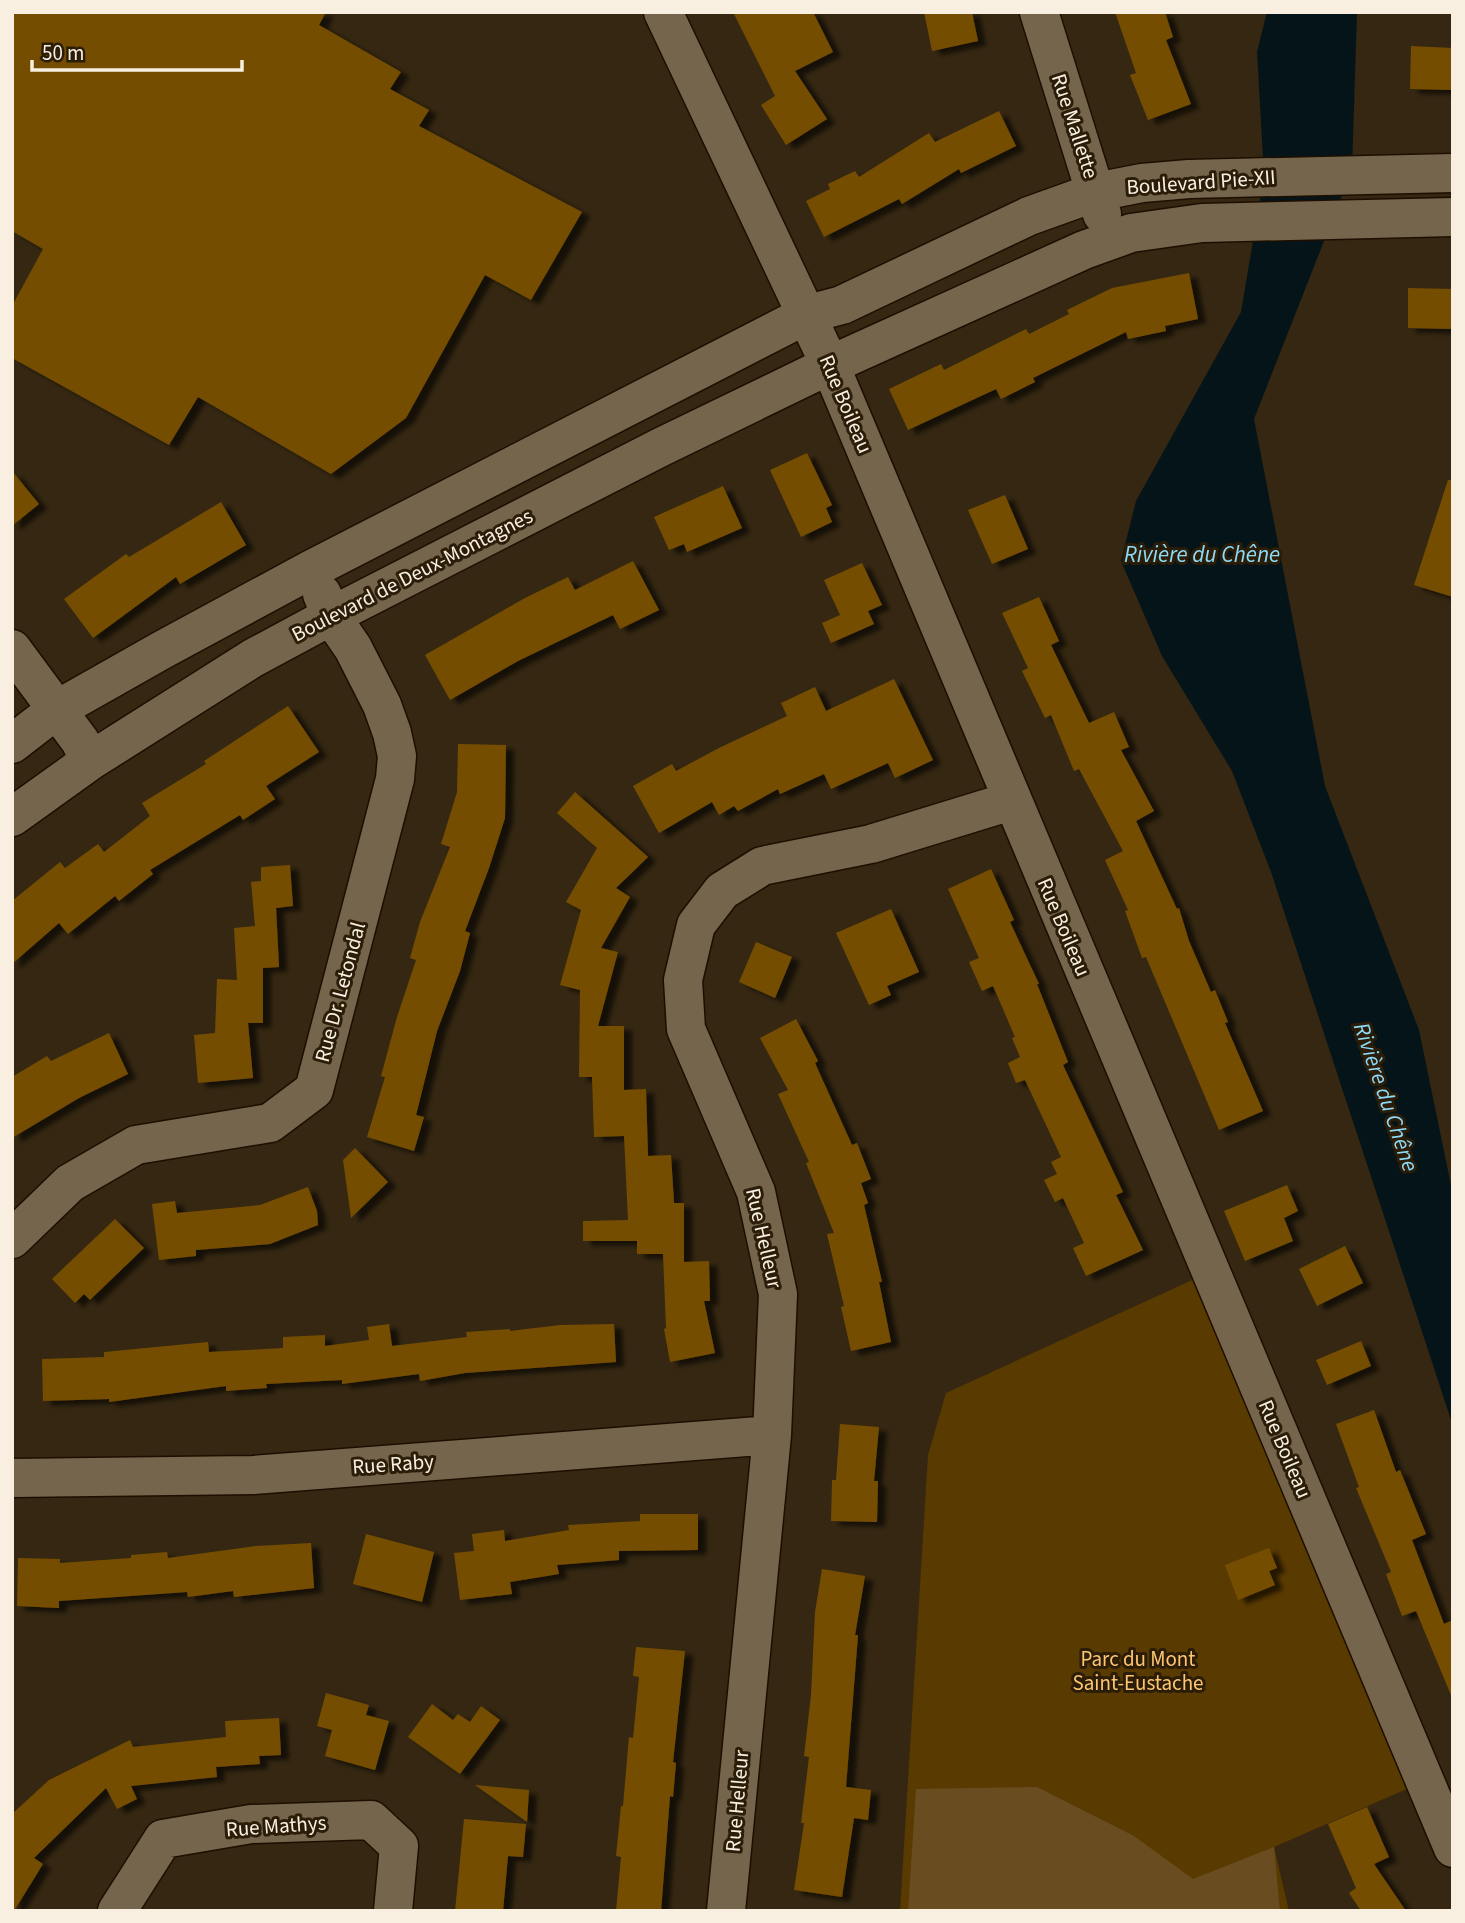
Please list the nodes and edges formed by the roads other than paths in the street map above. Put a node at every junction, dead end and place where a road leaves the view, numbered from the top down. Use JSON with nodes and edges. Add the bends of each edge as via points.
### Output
{"nodes":[{"id":1,"x":663,"y":12,"type":"edge"},
{"id":2,"x":1039,"y":12,"type":"edge"},
{"id":3,"x":1453,"y":173,"type":"edge"},
{"id":4,"x":1096,"y":192,"type":"junction"},
{"id":5,"x":1453,"y":217,"type":"edge"},
{"id":6,"x":1109,"y":240,"type":"junction"},
{"id":7,"x":808,"y":314,"type":"junction"},
{"id":8,"x":830,"y":365,"type":"junction"},
{"id":9,"x":310,"y":570,"type":"junction"},
{"id":10,"x":331,"y":616,"type":"junction"},
{"id":11,"x":12,"y":649,"type":"edge"},
{"id":12,"x":56,"y":710,"type":"junction"},
{"id":13,"x":12,"y":744,"type":"edge"},
{"id":14,"x":90,"y":761,"type":"junction"},
{"id":15,"x":1011,"y":801,"type":"junction"},
{"id":16,"x":12,"y":817,"type":"edge"},
{"id":17,"x":12,"y":1239,"type":"edge"},
{"id":18,"x":772,"y":1435,"type":"junction"},
{"id":19,"x":12,"y":1478,"type":"edge"},
{"id":20,"x":1453,"y":1848,"type":"edge"},
{"id":21,"x":117,"y":1911,"type":"edge"},
{"id":22,"x":393,"y":1911,"type":"edge"},
{"id":23,"x":726,"y":1911,"type":"edge"}],
"edges":[{"from":1,"to":7,"type":"street","name":"Rue Boileau"},
{"from":2,"to":4,"type":"street","name":"Rue Mallette"},
{"from":3,"to":4,"type":"street","name":"Boulevard Pie-XII","via":[[1167,181]]},
{"from":4,"to":6,"type":"street","name":"Rue Mallette"},
{"from":4,"to":7,"type":"street","name":"Boulevard Pie-XII","via":[[1029,216],[842,305]]},
{"from":5,"to":6,"type":"street","name":"Boulevard Pie-XII","via":[[1173,225]]},
{"from":6,"to":8,"type":"street","name":"Boulevard Pie-XII"},
{"from":7,"to":8,"type":"street","name":"Rue Boileau"},
{"from":7,"to":9,"type":"street"},
{"from":8,"to":10,"type":"street","name":"Boulevard de Deux-Montagnes"},
{"from":8,"to":15,"type":"street","name":"Rue Boileau"},
{"from":9,"to":10,"type":"street","name":"Rue Dr. Letondal"},
{"from":9,"to":12,"type":"street"},
{"from":10,"to":14,"type":"street","name":"Boulevard de Deux-Montagnes","via":[[253,658]]},
{"from":10,"to":17,"type":"street","name":"Rue Dr. Letondal","via":[[382,705],[397,756],[395,779],[314,1090],[270,1124],[136,1145],[70,1184]]},
{"from":11,"to":12,"type":"street"},
{"from":12,"to":13,"type":"street"},
{"from":12,"to":14,"type":"street"},
{"from":14,"to":16,"type":"street","name":"Boulevard de Deux-Montagnes"},
{"from":15,"to":18,"type":"street","name":"Rue Helleur","via":[[871,844],[762,866],[722,891],[695,925],[683,981],[686,1029],[756,1192],[778,1294]]},
{"from":15,"to":20,"type":"street","name":"Rue Boileau"},
{"from":18,"to":19,"type":"street","name":"Rue Raby","via":[[253,1475]]},
{"from":18,"to":23,"type":"street","name":"Rue Helleur"},
{"from":21,"to":22,"type":"street","name":"Rue Mathys","via":[[163,1839],[251,1824],[371,1820],[399,1846]]}]}
